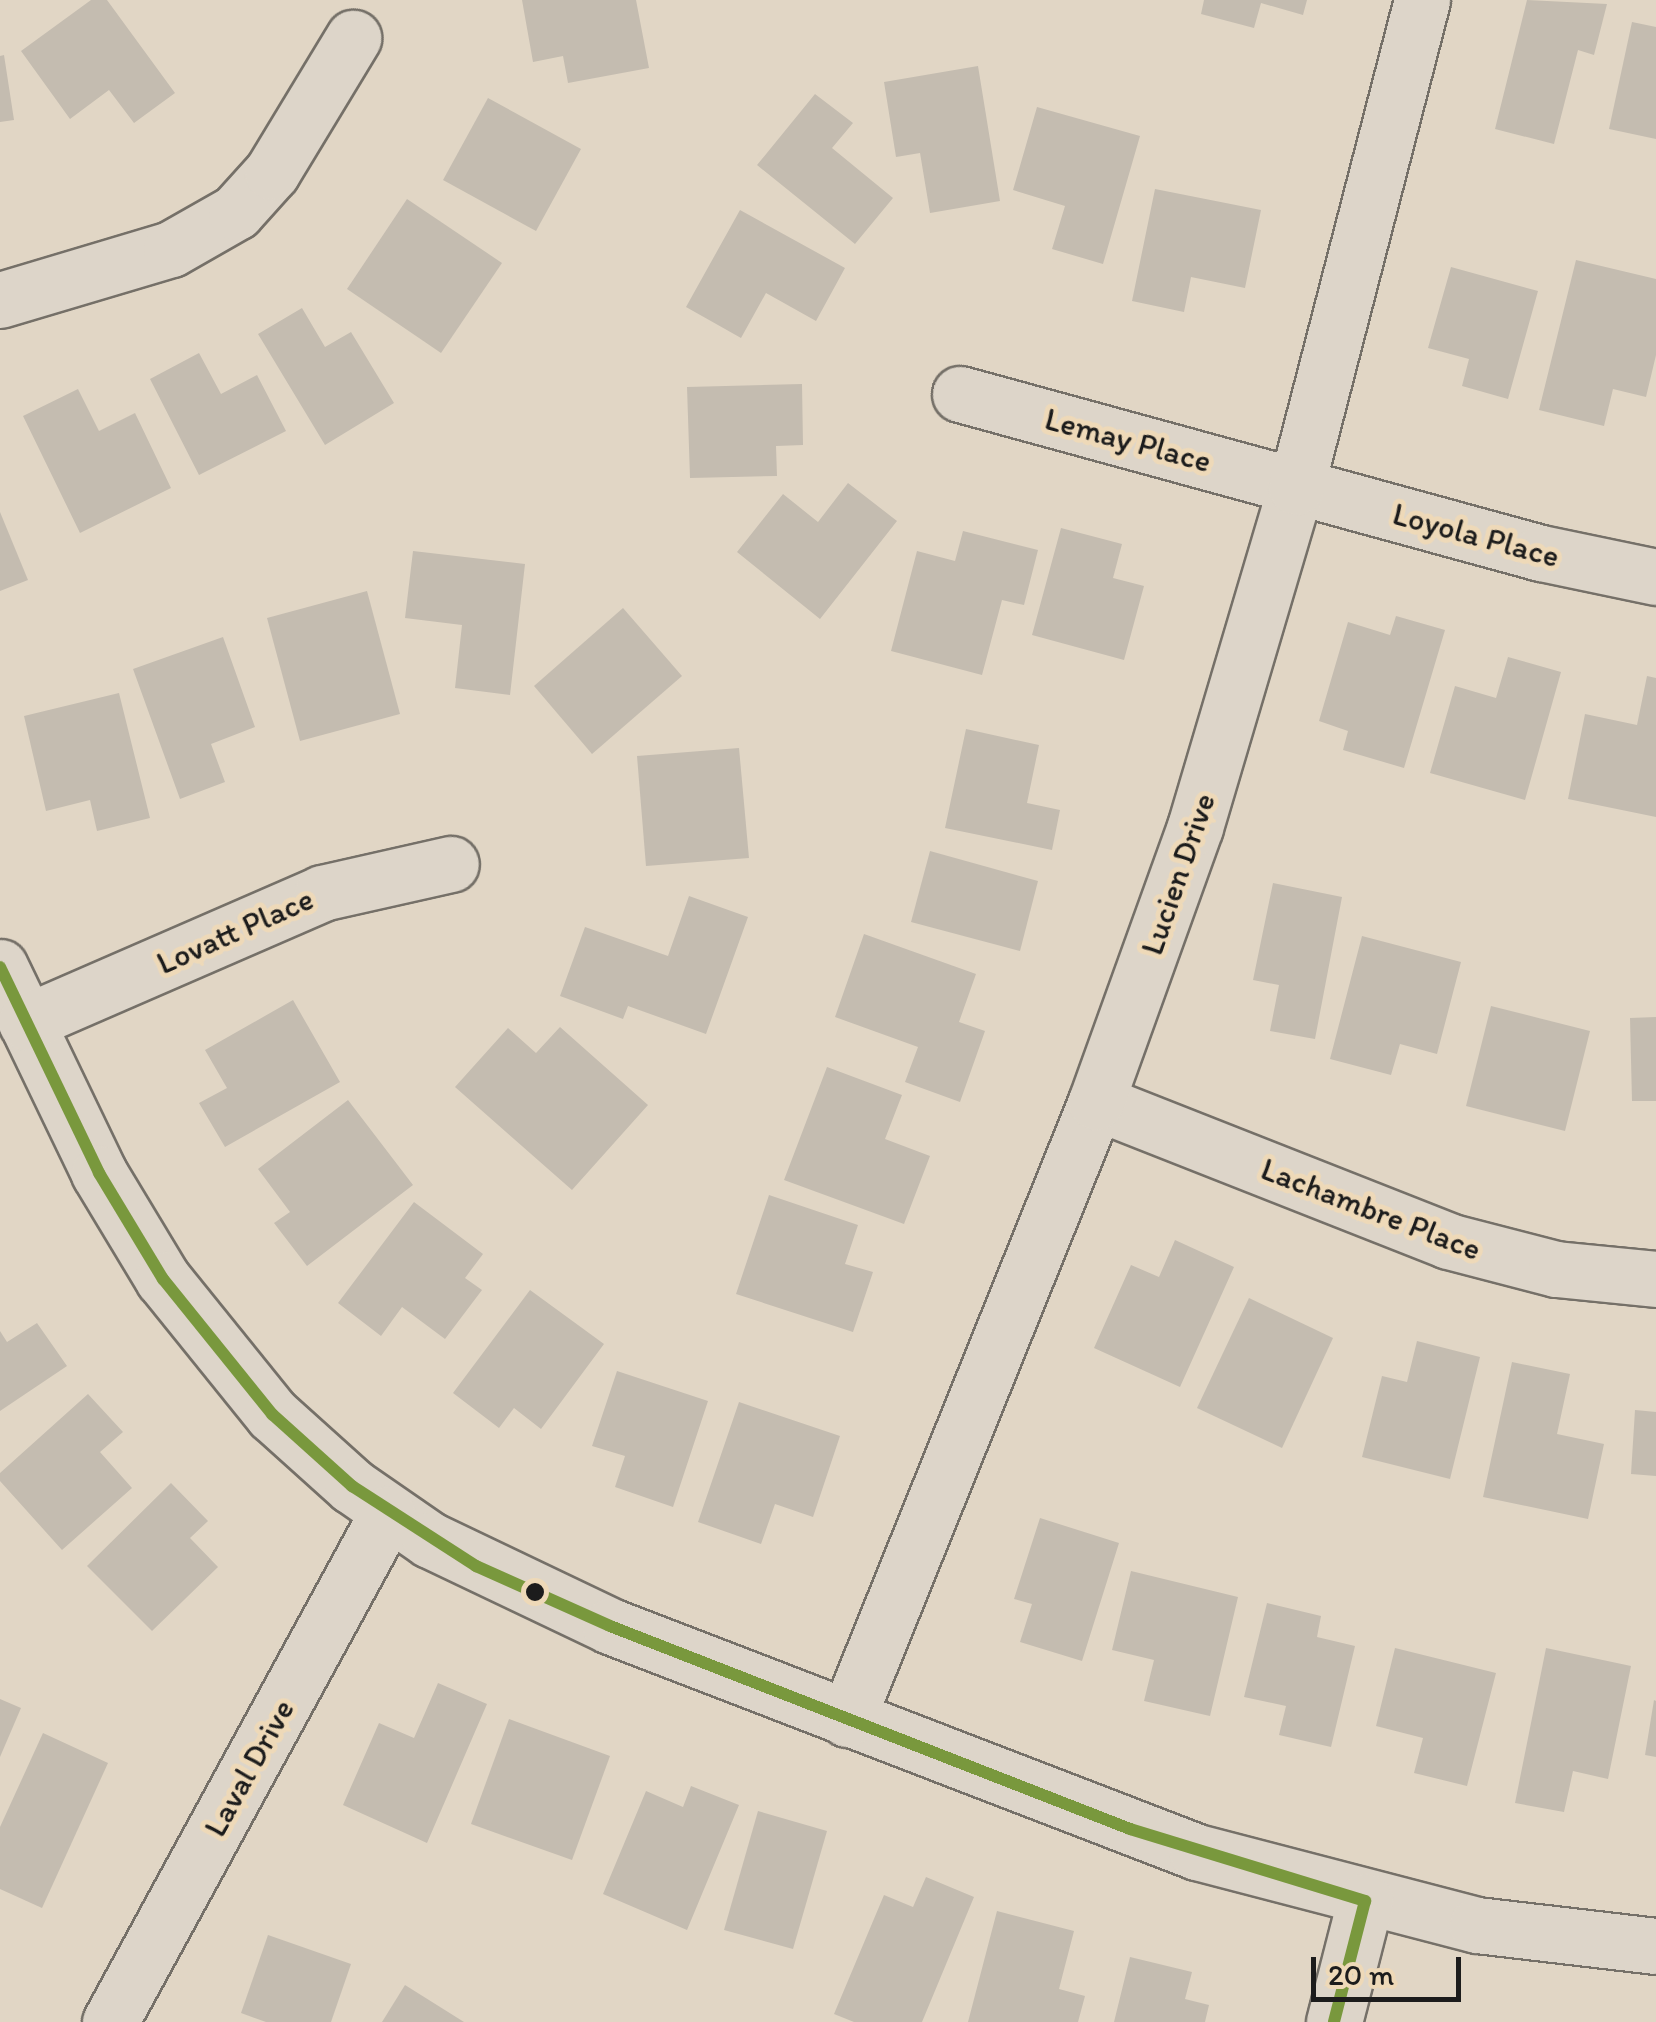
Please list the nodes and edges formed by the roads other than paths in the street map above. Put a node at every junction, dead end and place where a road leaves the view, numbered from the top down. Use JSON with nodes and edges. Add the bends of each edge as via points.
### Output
{"nodes":[{"id":1,"x":1422,"y":0,"type":"edge"},
{"id":2,"x":353,"y":38,"type":"dead end"},
{"id":3,"x":0,"y":300,"type":"edge"},
{"id":4,"x":960,"y":394,"type":"dead end"},
{"id":5,"x":1296,"y":487,"type":"junction"},
{"id":6,"x":1656,"y":578,"type":"edge"},
{"id":7,"x":451,"y":864,"type":"dead end"},
{"id":8,"x":0,"y":967,"type":"edge"},
{"id":9,"x":26,"y":1022,"type":"junction"},
{"id":10,"x":1096,"y":1102,"type":"junction"},
{"id":11,"x":1656,"y":1279,"type":"edge"},
{"id":12,"x":387,"y":1514,"type":"junction"},
{"id":13,"x":847,"y":1719,"type":"junction"},
{"id":14,"x":1365,"y":1901,"type":"junction"},
{"id":15,"x":1656,"y":1946,"type":"edge"},
{"id":16,"x":110,"y":2022,"type":"edge"},
{"id":17,"x":1334,"y":2022,"type":"edge"}],
"edges":[{"from":1,"to":5,"type":"street","name":"Lucien Drive"},
{"from":2,"to":3,"type":"street","via":[[272,172],[236,212],[172,249]]},
{"from":4,"to":5,"type":"street","name":"Lemay Place"},
{"from":5,"to":6,"type":"street","name":"Loyola Place"},
{"from":5,"to":10,"type":"street","name":"Lucien Drive","via":[[1231,718]]},
{"from":7,"to":9,"type":"street","name":"Lovatt Place","via":[[322,893]]},
{"from":8,"to":9,"type":"street"},
{"from":9,"to":12,"type":"street","via":[[99,1173],[163,1280],[272,1414]]},
{"from":10,"to":11,"type":"street","name":"Lachambre Place","via":[[1448,1242],[1556,1269]]},
{"from":10,"to":13,"type":"street","name":"Lucien Drive"},
{"from":12,"to":13,"type":"street","via":[[552,1602]]},
{"from":12,"to":16,"type":"street","name":"Laval Drive"},
{"from":13,"to":14,"type":"street","via":[[1130,1829]]},
{"from":14,"to":15,"type":"street","via":[[1477,1925]]},
{"from":14,"to":17,"type":"street"}]}
